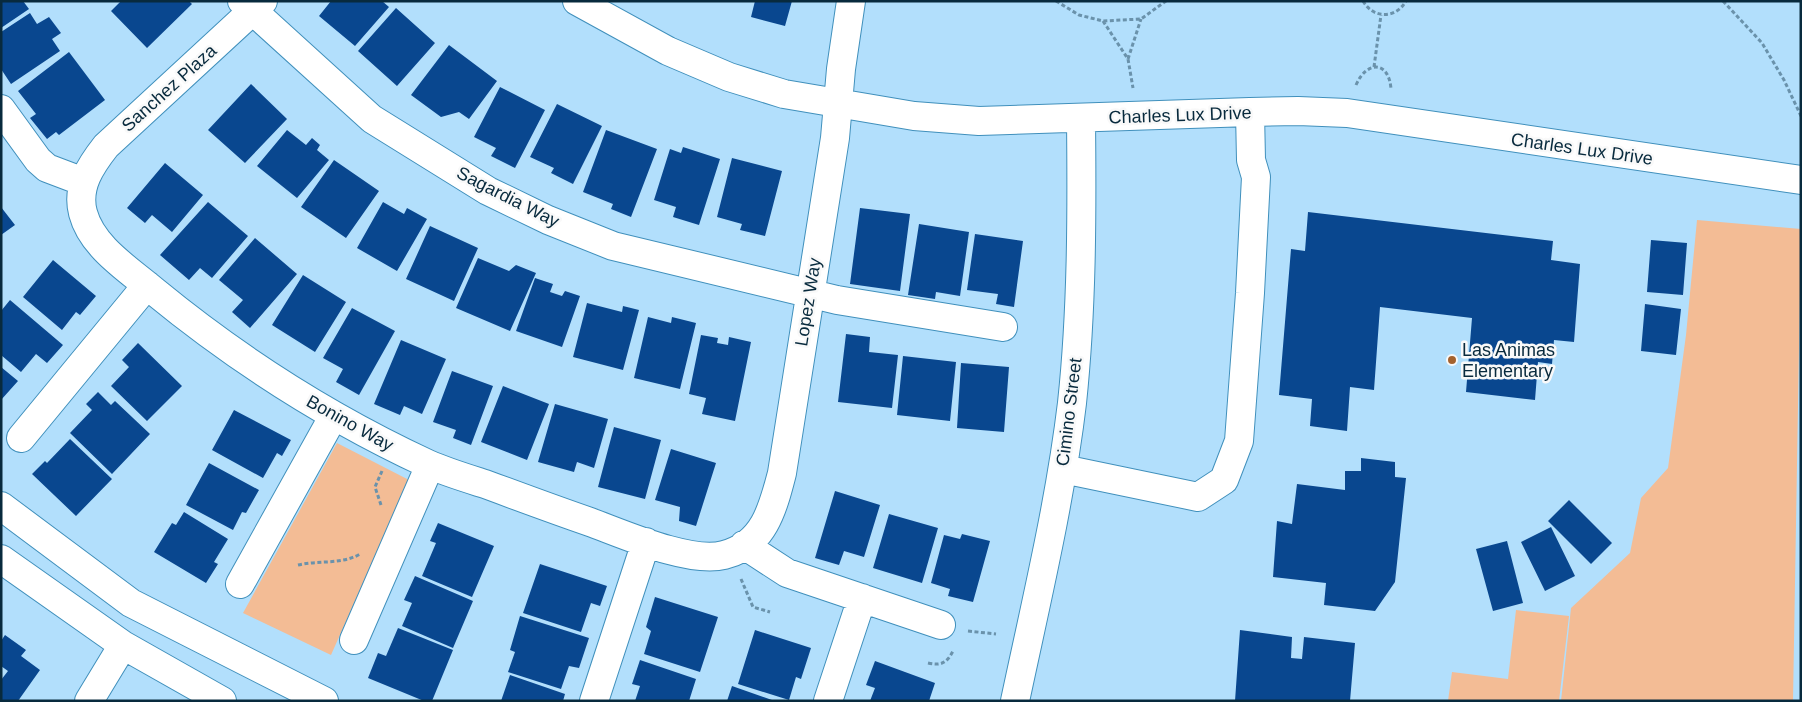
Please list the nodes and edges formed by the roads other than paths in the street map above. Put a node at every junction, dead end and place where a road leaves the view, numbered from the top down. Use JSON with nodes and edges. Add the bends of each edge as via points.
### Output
{"nodes":[{"id":1,"x":577,"y":1,"type":"edge"},
{"id":2,"x":851,"y":1,"type":"edge"},
{"id":3,"x":252,"y":5,"type":"edge"},
{"id":4,"x":838,"y":105,"type":"junction"},
{"id":5,"x":1250,"y":112,"type":"junction"},
{"id":6,"x":2,"y":113,"type":"edge"},
{"id":7,"x":1081,"y":118,"type":"junction"},
{"id":8,"x":1801,"y":180,"type":"edge"},
{"id":9,"x":84,"y":182,"type":"junction"},
{"id":10,"x":147,"y":285,"type":"junction"},
{"id":11,"x":809,"y":293,"type":"junction"},
{"id":12,"x":1003,"y":327,"type":"dead end"},
{"id":13,"x":333,"y":417,"type":"junction"},
{"id":14,"x":21,"y":438,"type":"dead end"},
{"id":15,"x":430,"y":465,"type":"junction"},
{"id":16,"x":1063,"y":469,"type":"junction"},
{"id":17,"x":1,"y":506,"type":"edge"},
{"id":18,"x":646,"y":542,"type":"junction"},
{"id":19,"x":744,"y":545,"type":"junction"},
{"id":20,"x":700,"y":557,"type":"joint"},
{"id":21,"x":1,"y":559,"type":"edge"},
{"id":22,"x":240,"y":584,"type":"dead end"},
{"id":23,"x":862,"y":598,"type":"junction"},
{"id":24,"x":941,"y":625,"type":"dead end"},
{"id":25,"x":354,"y":640,"type":"dead end"},
{"id":26,"x":123,"y":645,"type":"junction"},
{"id":27,"x":89,"y":701,"type":"edge"},
{"id":28,"x":222,"y":701,"type":"edge"},
{"id":29,"x":324,"y":701,"type":"edge"},
{"id":30,"x":594,"y":701,"type":"edge"},
{"id":31,"x":828,"y":701,"type":"edge"},
{"id":32,"x":1014,"y":701,"type":"edge"}],
"edges":[{"from":1,"to":4,"type":"street","name":"Charles Lux Drive","via":[[668,51],[730,77],[784,94]]},
{"from":2,"to":4,"type":"street","name":"Lopez Way"},
{"from":3,"to":9,"type":"street","name":"Sanchez Plaza","via":[[106,146],[91,164]]},
{"from":3,"to":11,"type":"street","name":"Sagardia Way","via":[[372,118],[488,191],[613,246]]},
{"from":4,"to":7,"type":"street","name":"Charles Lux Drive","via":[[979,121]]},
{"from":4,"to":11,"type":"street","name":"Lopez Way"},
{"from":5,"to":7,"type":"street","name":"Charles Lux Drive"},
{"from":5,"to":8,"type":"street","name":"Charles Lux Drive","via":[[1347,113]]},
{"from":5,"to":16,"type":"street","via":[[1251,160],[1256,177],[1250,293],[1239,441],[1224,480],[1198,497]]},
{"from":6,"to":9,"type":"street","via":[[47,168]]},
{"from":7,"to":16,"type":"street","name":"Cimino Street","via":[[1079,325]]},
{"from":9,"to":10,"type":"street","name":"Bonino Way","via":[[82,211],[97,241]]},
{"from":10,"to":13,"type":"street","name":"Bonino Way","via":[[202,330]]},
{"from":10,"to":14,"type":"street"},
{"from":11,"to":12,"type":"street","name":"Sagardia Way"},
{"from":11,"to":19,"type":"street","name":"Lopez Way","via":[[782,473],[762,530]]},
{"from":13,"to":15,"type":"street","name":"Bonino Way"},
{"from":13,"to":22,"type":"street"},
{"from":15,"to":18,"type":"street","name":"Bonino Way"},
{"from":15,"to":25,"type":"street"},
{"from":16,"to":32,"type":"street","name":"Cimino Street"},
{"from":17,"to":29,"type":"street","via":[[131,603]]},
{"from":18,"to":20,"type":"street","name":"Bonino Way"},
{"from":18,"to":30,"type":"street"},
{"from":19,"to":20,"type":"street","name":"Lopez Way","via":[[724,555]]},
{"from":19,"to":23,"type":"street","via":[[787,573]]},
{"from":21,"to":26,"type":"street"},
{"from":23,"to":24,"type":"street"},
{"from":23,"to":31,"type":"street"},
{"from":26,"to":27,"type":"street"},
{"from":26,"to":28,"type":"street"}]}
